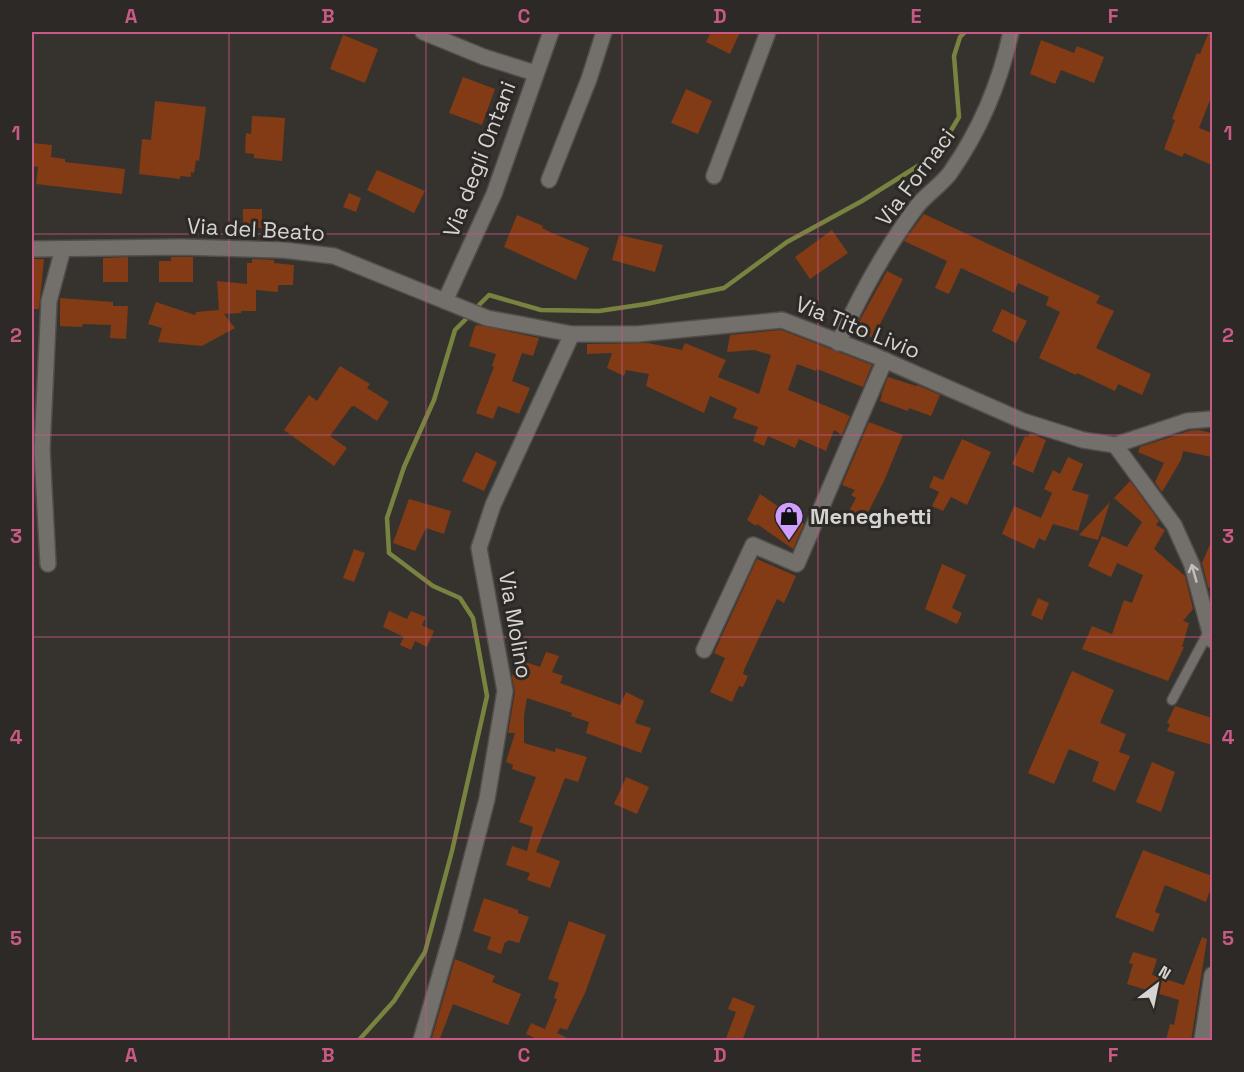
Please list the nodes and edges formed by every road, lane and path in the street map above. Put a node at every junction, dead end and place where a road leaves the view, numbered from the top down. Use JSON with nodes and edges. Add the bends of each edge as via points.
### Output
{"nodes":[{"id":1,"x":423,"y":32,"type":"edge"},
{"id":2,"x":551,"y":32,"type":"edge"},
{"id":3,"x":604,"y":32,"type":"edge"},
{"id":4,"x":768,"y":32,"type":"edge"},
{"id":5,"x":1011,"y":32,"type":"edge"},
{"id":6,"x":535,"y":73,"type":"junction"},
{"id":7,"x":714,"y":176,"type":"dead end"},
{"id":8,"x":549,"y":180,"type":"dead end"},
{"id":9,"x":32,"y":249,"type":"edge"},
{"id":10,"x":63,"y":249,"type":"junction"},
{"id":11,"x":446,"y":301,"type":"junction"},
{"id":12,"x":572,"y":334,"type":"junction"},
{"id":13,"x":838,"y":343,"type":"junction"},
{"id":14,"x":885,"y":360,"type":"junction"},
{"id":15,"x":1212,"y":419,"type":"edge"},
{"id":16,"x":1115,"y":445,"type":"junction"},
{"id":17,"x":48,"y":564,"type":"dead end"},
{"id":18,"x":1211,"y":635,"type":"edge"},
{"id":19,"x":704,"y":650,"type":"dead end"},
{"id":20,"x":1172,"y":700,"type":"dead end"},
{"id":21,"x":1212,"y":975,"type":"edge"},
{"id":22,"x":421,"y":1041,"type":"edge"},
{"id":23,"x":1202,"y":1041,"type":"edge"}],
"edges":[{"from":1,"to":6,"type":"street"},
{"from":2,"to":6,"type":"street","name":"Via degli Ontani"},
{"from":3,"to":8,"type":"street"},
{"from":4,"to":7,"type":"street"},
{"from":5,"to":13,"type":"street","name":"Via Fornaci","via":[[988,109],[972,138],[949,175],[919,204],[890,248],[860,295]]},
{"from":6,"to":11,"type":"street","name":"Via degli Ontani","via":[[494,194]]},
{"from":9,"to":10,"type":"street","name":"Via del Beato"},
{"from":10,"to":11,"type":"street","name":"Via del Beato","via":[[283,250],[334,256]]},
{"from":10,"to":17,"type":"street","via":[[49,301],[44,404],[42,450]]},
{"from":11,"to":12,"type":"street","name":"Via del Beato","via":[[487,318]]},
{"from":12,"to":13,"type":"street","name":"Via Tito Livio","via":[[637,334],[782,320]]},
{"from":12,"to":22,"type":"street","name":"Via Molino","via":[[493,505],[479,548],[505,691],[487,799]]},
{"from":13,"to":14,"type":"street","name":"Via Tito Livio"},
{"from":14,"to":16,"type":"street","name":"Via Tito Livio","via":[[1023,421],[1083,440]]},
{"from":14,"to":19,"type":"street","via":[[797,564],[753,544]]},
{"from":15,"to":16,"type":"street","name":"Via Tito Livio","via":[[1188,421]]},
{"from":18,"to":16,"type":"street","one_way":true,"via":[[1192,565],[1174,525]]},
{"from":18,"to":20,"type":"lane"},
{"from":21,"to":23,"type":"street"}]}
